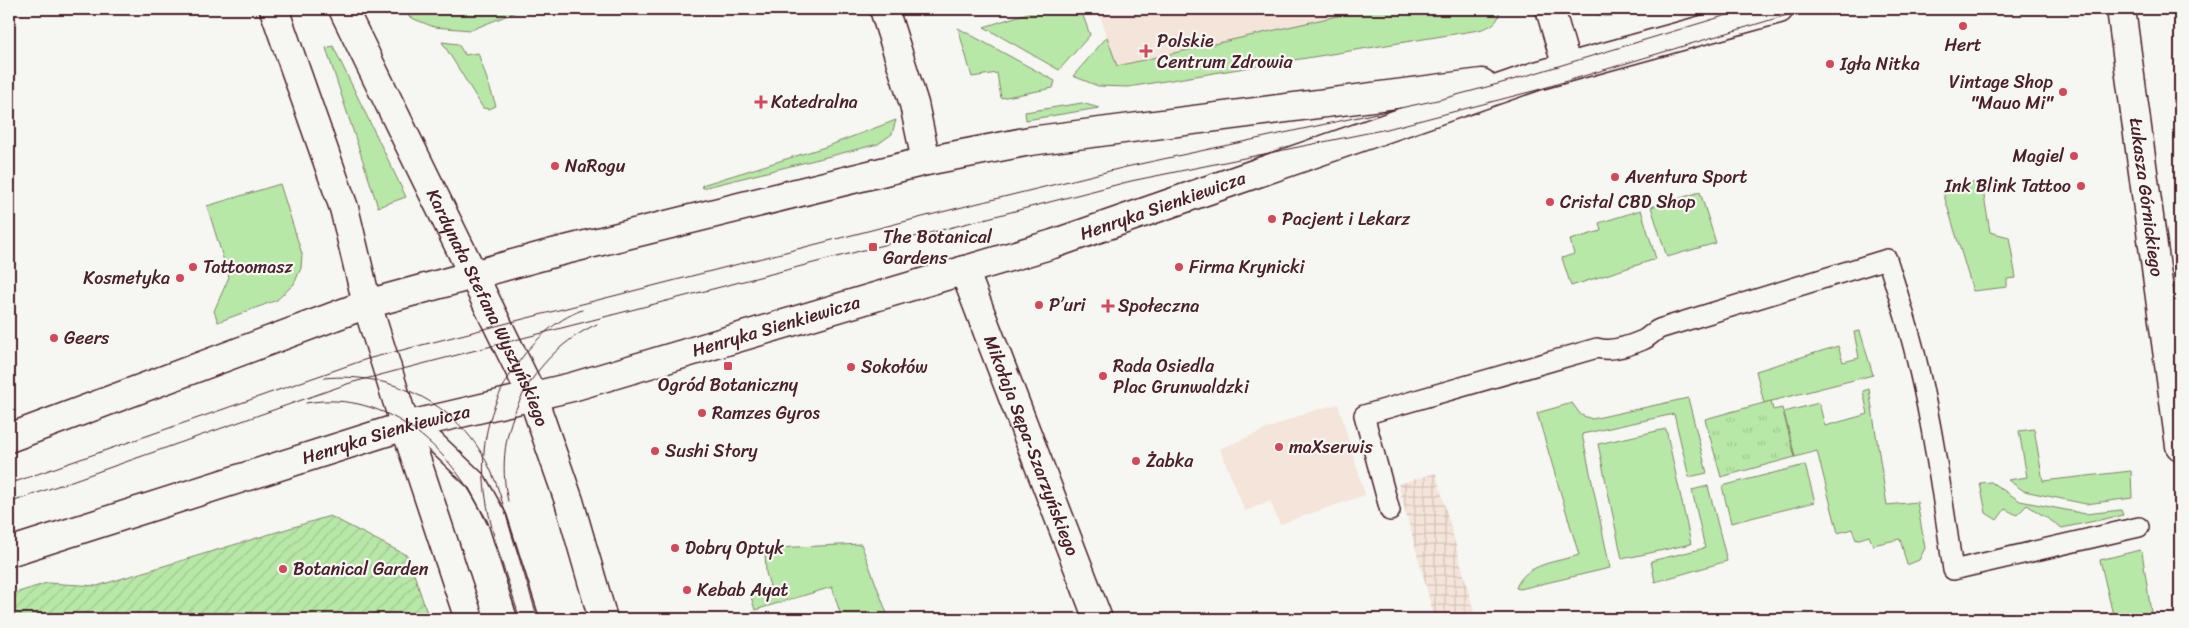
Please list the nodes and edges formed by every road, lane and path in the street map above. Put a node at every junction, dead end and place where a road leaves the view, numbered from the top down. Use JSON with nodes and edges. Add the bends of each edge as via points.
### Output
{"nodes":[{"id":1,"x":274,"y":9,"type":"edge"},
{"id":2,"x":343,"y":9,"type":"edge"},
{"id":3,"x":884,"y":9,"type":"edge"},
{"id":4,"x":1550,"y":9,"type":"edge"},
{"id":5,"x":1779,"y":9,"type":"edge"},
{"id":6,"x":2121,"y":9,"type":"edge"},
{"id":7,"x":1567,"y":67,"type":"junction"},
{"id":8,"x":1536,"y":76,"type":"junction"},
{"id":9,"x":926,"y":161,"type":"junction"},
{"id":10,"x":964,"y":270,"type":"junction"},
{"id":11,"x":475,"y":274,"type":"junction"},
{"id":12,"x":367,"y":304,"type":"junction"},
{"id":13,"x":532,"y":396,"type":"junction"},
{"id":14,"x":405,"y":426,"type":"junction"},
{"id":15,"x":9,"y":438,"type":"edge"},
{"id":16,"x":2180,"y":446,"type":"edge"},
{"id":17,"x":1390,"y":511,"type":"dead end"},
{"id":18,"x":2139,"y":527,"type":"dead end"},
{"id":19,"x":9,"y":552,"type":"edge"},
{"id":20,"x":469,"y":619,"type":"edge"},
{"id":21,"x":529,"y":619,"type":"edge"},
{"id":22,"x":603,"y":619,"type":"edge"},
{"id":23,"x":1098,"y":619,"type":"edge"}],
"edges":[{"from":1,"to":12,"type":"street","via":[[346,214]]},
{"from":2,"to":11,"type":"street","name":"Kardynała Stefana Wyszyńskiego"},
{"from":3,"to":9,"type":"street","via":[[912,97]]},
{"from":4,"to":7,"type":"street"},
{"from":5,"to":7,"type":"street","name":"Henryka Sienkiewicza"},
{"from":6,"to":16,"type":"street","name":"Łukasza Górnickiego"},
{"from":7,"to":8,"type":"street","name":"Henryka Sienkiewicza"},
{"from":8,"to":9,"type":"street","name":"Henryka Sienkiewicza","via":[[1030,141]]},
{"from":8,"to":10,"type":"street","name":"Henryka Sienkiewicza","via":[[1053,244]]},
{"from":9,"to":11,"type":"street","name":"Henryka Sienkiewicza"},
{"from":10,"to":13,"type":"street","name":"Henryka Sienkiewicza"},
{"from":10,"to":23,"type":"street","name":"Mikołaja Sępa-Szarzyńskiego"},
{"from":11,"to":12,"type":"street","name":"Henryka Sienkiewicza"},
{"from":11,"to":13,"type":"street","name":"Kardynała Stefana Wyszyńskiego"},
{"from":12,"to":14,"type":"street"},
{"from":12,"to":15,"type":"street","name":"Henryka Sienkiewicza"},
{"from":13,"to":14,"type":"street","name":"Henryka Sienkiewicza"},
{"from":13,"to":22,"type":"street","name":"Kardynała Stefana Wyszyńskiego","via":[[569,501]]},
{"from":14,"to":19,"type":"street","name":"Henryka Sienkiewicza"},
{"from":14,"to":20,"type":"street"},
{"from":14,"to":21,"type":"lane","via":[[434,441],[477,482],[497,518]]},
{"from":17,"to":18,"type":"lane","via":[[1364,415],[1597,348],[1606,350],[1644,340],[1662,328],[1887,259],[1919,367],[1953,570]]}]}
